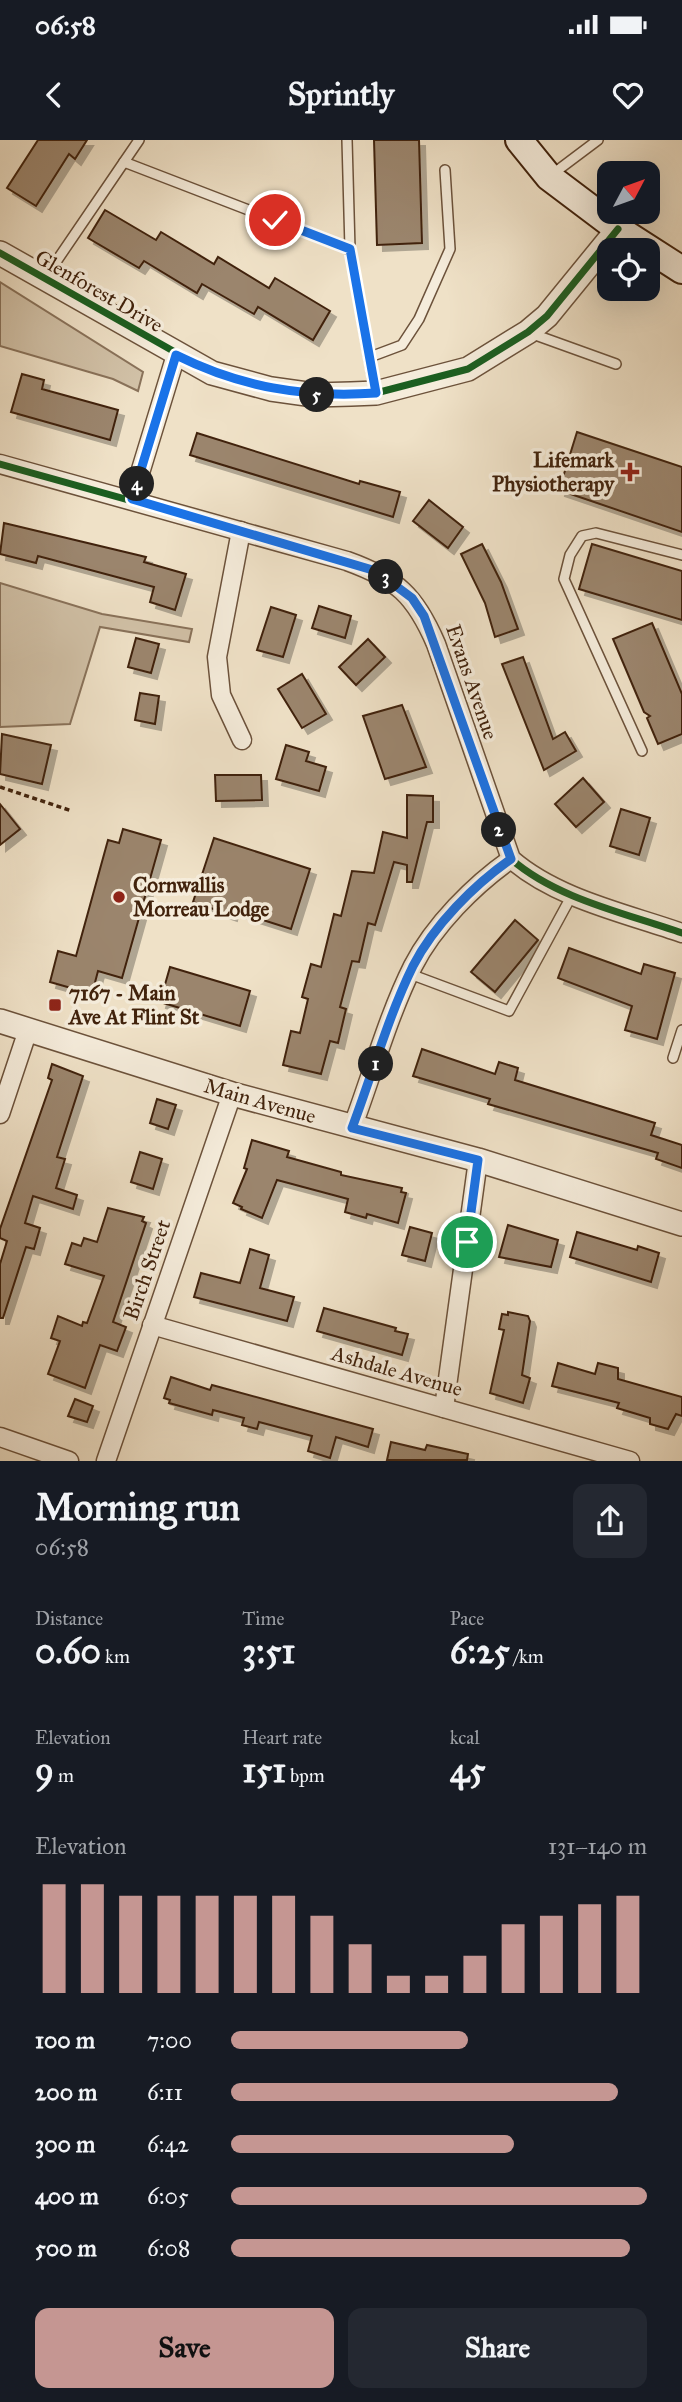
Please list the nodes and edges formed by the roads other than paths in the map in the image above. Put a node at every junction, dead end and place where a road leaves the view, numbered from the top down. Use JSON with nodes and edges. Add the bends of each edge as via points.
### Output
{"nodes":[{"id":1,"x":139,"y":140,"type":"edge"},
{"id":2,"x":347,"y":140,"type":"edge"},
{"id":3,"x":519,"y":140,"type":"edge"},
{"id":4,"x":598,"y":140,"type":"edge"},
{"id":5,"x":124,"y":162,"type":"junction"},
{"id":6,"x":444,"y":170,"type":"dead end"},
{"id":7,"x":549,"y":177,"type":"junction"},
{"id":8,"x":618,"y":229,"type":"junction"},
{"id":9,"x":350,"y":249,"type":"junction"},
{"id":10,"x":0,"y":253,"type":"edge"},
{"id":11,"x":682,"y":270,"type":"edge"},
{"id":12,"x":44,"y":280,"type":"junction"},
{"id":13,"x":528,"y":332,"type":"junction"},
{"id":14,"x":176,"y":355,"type":"junction"},
{"id":15,"x":370,"y":357,"type":"junction"},
{"id":16,"x":616,"y":364,"type":"dead end"},
{"id":17,"x":376,"y":393,"type":"junction"},
{"id":18,"x":0,"y":464,"type":"edge"},
{"id":19,"x":132,"y":499,"type":"junction"},
{"id":20,"x":241,"y":531,"type":"junction"},
{"id":21,"x":682,"y":555,"type":"edge"},
{"id":22,"x":242,"y":740,"type":"dead end"},
{"id":23,"x":642,"y":751,"type":"dead end"},
{"id":24,"x":511,"y":859,"type":"junction"},
{"id":25,"x":572,"y":895,"type":"junction"},
{"id":26,"x":682,"y":933,"type":"edge"},
{"id":27,"x":410,"y":974,"type":"junction"},
{"id":28,"x":0,"y":1021,"type":"edge"},
{"id":29,"x":28,"y":1030,"type":"junction"},
{"id":30,"x":682,"y":1031,"type":"edge"},
{"id":31,"x":673,"y":1058,"type":"dead end"},
{"id":32,"x":232,"y":1094,"type":"junction"},
{"id":33,"x":0,"y":1114,"type":"edge"},
{"id":34,"x":352,"y":1128,"type":"junction"},
{"id":35,"x":478,"y":1160,"type":"junction"},
{"id":36,"x":682,"y":1223,"type":"edge"},
{"id":37,"x":152,"y":1325,"type":"junction"},
{"id":38,"x":444,"y":1408,"type":"junction"},
{"id":39,"x":0,"y":1437,"type":"edge"},
{"id":40,"x":69,"y":1461,"type":"edge"},
{"id":41,"x":106,"y":1461,"type":"edge"},
{"id":42,"x":630,"y":1461,"type":"edge"}],
"edges":[{"from":1,"to":5,"type":"lane"},
{"from":2,"to":9,"type":"lane"},
{"from":3,"to":7,"type":"main road"},
{"from":4,"to":7,"type":"lane"},
{"from":5,"to":9,"type":"lane"},
{"from":5,"to":12,"type":"lane"},
{"from":6,"to":15,"type":"lane","via":[[450,249],[419,319],[402,345]]},
{"from":7,"to":8,"type":"main road"},
{"from":8,"to":11,"type":"main road"},
{"from":8,"to":13,"type":"street","name":"Glenforest Drive","via":[[547,316]]},
{"from":9,"to":15,"type":"lane"},
{"from":10,"to":12,"type":"street","name":"Glenforest Drive"},
{"from":12,"to":14,"type":"street","name":"Glenforest Drive"},
{"from":13,"to":16,"type":"lane"},
{"from":13,"to":17,"type":"street","name":"Glenforest Drive","via":[[468,369]]},
{"from":14,"to":17,"type":"street","name":"Glenforest Drive","via":[[212,373],[271,389],[314,395]]},
{"from":14,"to":19,"type":"street"},
{"from":15,"to":17,"type":"lane"},
{"from":18,"to":19,"type":"street","name":"Evans Avenue"},
{"from":19,"to":20,"type":"street","name":"Evans Avenue"},
{"from":20,"to":22,"type":"street","via":[[217,657],[221,695]]},
{"from":20,"to":24,"type":"street","name":"Evans Avenue","via":[[376,571],[412,598],[436,644]]},
{"from":21,"to":23,"type":"lane","via":[[596,533],[582,536],[570,555],[564,579]]},
{"from":24,"to":25,"type":"street","via":[[527,873]]},
{"from":24,"to":27,"type":"street","via":[[439,927]]},
{"from":25,"to":26,"type":"street"},
{"from":25,"to":27,"type":"lane","via":[[509,1011]]},
{"from":27,"to":34,"type":"street"},
{"from":28,"to":29,"type":"street","name":"Main Avenue"},
{"from":29,"to":32,"type":"street","name":"Main Avenue"},
{"from":29,"to":33,"type":"street"},
{"from":30,"to":31,"type":"lane"},
{"from":32,"to":34,"type":"street","name":"Main Avenue"},
{"from":32,"to":37,"type":"street","name":"Birch Street"},
{"from":34,"to":35,"type":"street","name":"Main Avenue"},
{"from":35,"to":36,"type":"street","name":"Main Avenue"},
{"from":35,"to":38,"type":"street"},
{"from":37,"to":38,"type":"street","name":"Ashdale Avenue"},
{"from":37,"to":41,"type":"street","name":"Birch Street"},
{"from":38,"to":42,"type":"street","name":"Ashdale Avenue"},
{"from":39,"to":40,"type":"street"}]}
